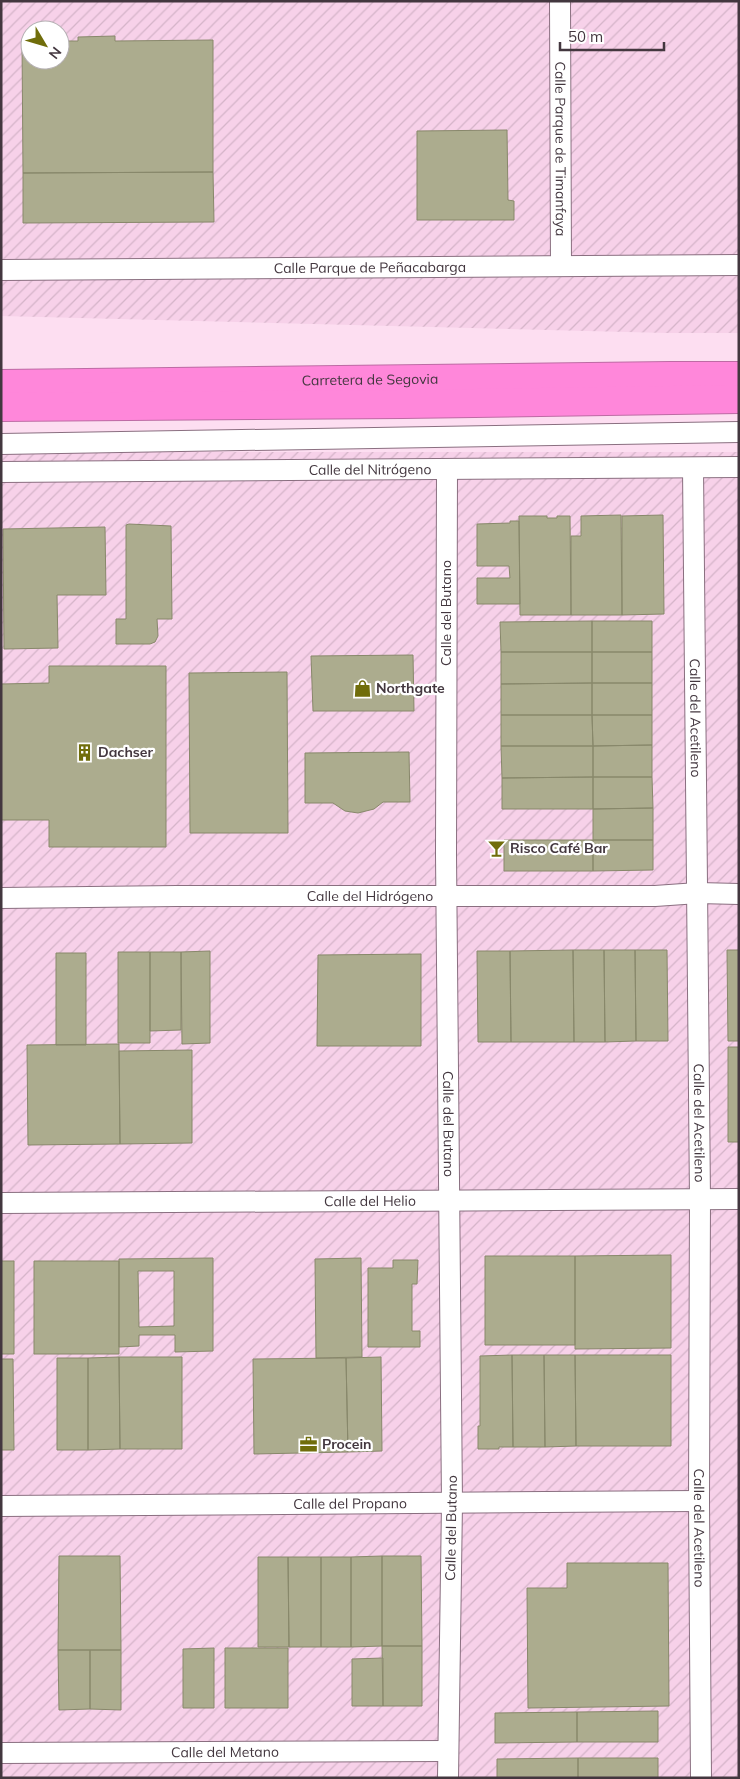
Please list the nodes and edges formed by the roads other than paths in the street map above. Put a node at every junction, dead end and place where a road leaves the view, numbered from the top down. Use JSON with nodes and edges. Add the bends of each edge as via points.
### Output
{"nodes":[{"id":1,"x":560,"y":1,"type":"edge"},
{"id":2,"x":739,"y":265,"type":"edge"},
{"id":3,"x":561,"y":266,"type":"junction"},
{"id":4,"x":1,"y":270,"type":"edge"},
{"id":5,"x":739,"y":376,"type":"edge"},
{"id":6,"x":1,"y":384,"type":"edge"},
{"id":7,"x":739,"y":399,"type":"edge"},
{"id":8,"x":1,"y":407,"type":"edge"},
{"id":9,"x":739,"y":432,"type":"edge"},
{"id":10,"x":1,"y":444,"type":"edge"},
{"id":11,"x":739,"y":467,"type":"edge"},
{"id":12,"x":693,"y":468,"type":"junction"},
{"id":13,"x":447,"y":469,"type":"junction"},
{"id":14,"x":1,"y":472,"type":"edge"},
{"id":15,"x":698,"y":893,"type":"junction"},
{"id":16,"x":739,"y":894,"type":"edge"},
{"id":17,"x":447,"y":896,"type":"junction"},
{"id":18,"x":1,"y":898,"type":"edge"},
{"id":19,"x":700,"y":1199,"type":"junction"},
{"id":20,"x":739,"y":1199,"type":"edge"},
{"id":21,"x":450,"y":1201,"type":"junction"},
{"id":22,"x":1,"y":1203,"type":"edge"},
{"id":23,"x":699,"y":1500,"type":"junction"},
{"id":24,"x":452,"y":1503,"type":"junction"},
{"id":25,"x":1,"y":1506,"type":"edge"},
{"id":26,"x":447,"y":1751,"type":"junction"},
{"id":27,"x":1,"y":1753,"type":"edge"},
{"id":28,"x":448,"y":1778,"type":"edge"},
{"id":29,"x":701,"y":1778,"type":"edge"}],
"edges":[{"from":1,"to":3,"type":"street","name":"Calle Parque de Timanfaya"},
{"from":2,"to":3,"type":"street","name":"Calle Parque de Peñacabarga"},
{"from":3,"to":4,"type":"street","name":"Calle Parque de Peñacabarga"},
{"from":5,"to":6,"type":"highway","name":"Carretera de Segovia"},
{"from":7,"to":8,"type":"highway","name":"Carretera de Segovia"},
{"from":9,"to":10,"type":"street"},
{"from":11,"to":12,"type":"street","name":"Calle del Nitrógeno"},
{"from":12,"to":13,"type":"street","name":"Calle del Nitrógeno"},
{"from":12,"to":15,"type":"street","name":"Calle del Acetileno"},
{"from":13,"to":14,"type":"street","name":"Calle del Nitrógeno"},
{"from":13,"to":17,"type":"street","name":"Calle del Butano"},
{"from":15,"to":16,"type":"street","name":"Calle del Hidrógeno"},
{"from":15,"to":17,"type":"street","name":"Calle del Hidrógeno"},
{"from":15,"to":19,"type":"street","name":"Calle del Acetileno"},
{"from":17,"to":18,"type":"street","name":"Calle del Hidrógeno"},
{"from":17,"to":21,"type":"street","name":"Calle del Butano"},
{"from":19,"to":20,"type":"street","name":"Calle del Helio"},
{"from":19,"to":21,"type":"street","name":"Calle del Helio"},
{"from":19,"to":23,"type":"street","name":"Calle del Acetileno"},
{"from":21,"to":22,"type":"street","name":"Calle del Helio"},
{"from":21,"to":24,"type":"street","name":"Calle del Butano"},
{"from":23,"to":24,"type":"street","name":"Calle del Propano"},
{"from":23,"to":29,"type":"street","name":"Calle del Acetileno"},
{"from":24,"to":25,"type":"street","name":"Calle del Propano"},
{"from":24,"to":26,"type":"street","name":"Calle del Butano"},
{"from":26,"to":27,"type":"street","name":"Calle del Metano"},
{"from":26,"to":28,"type":"street","name":"Calle del Butano"}]}
